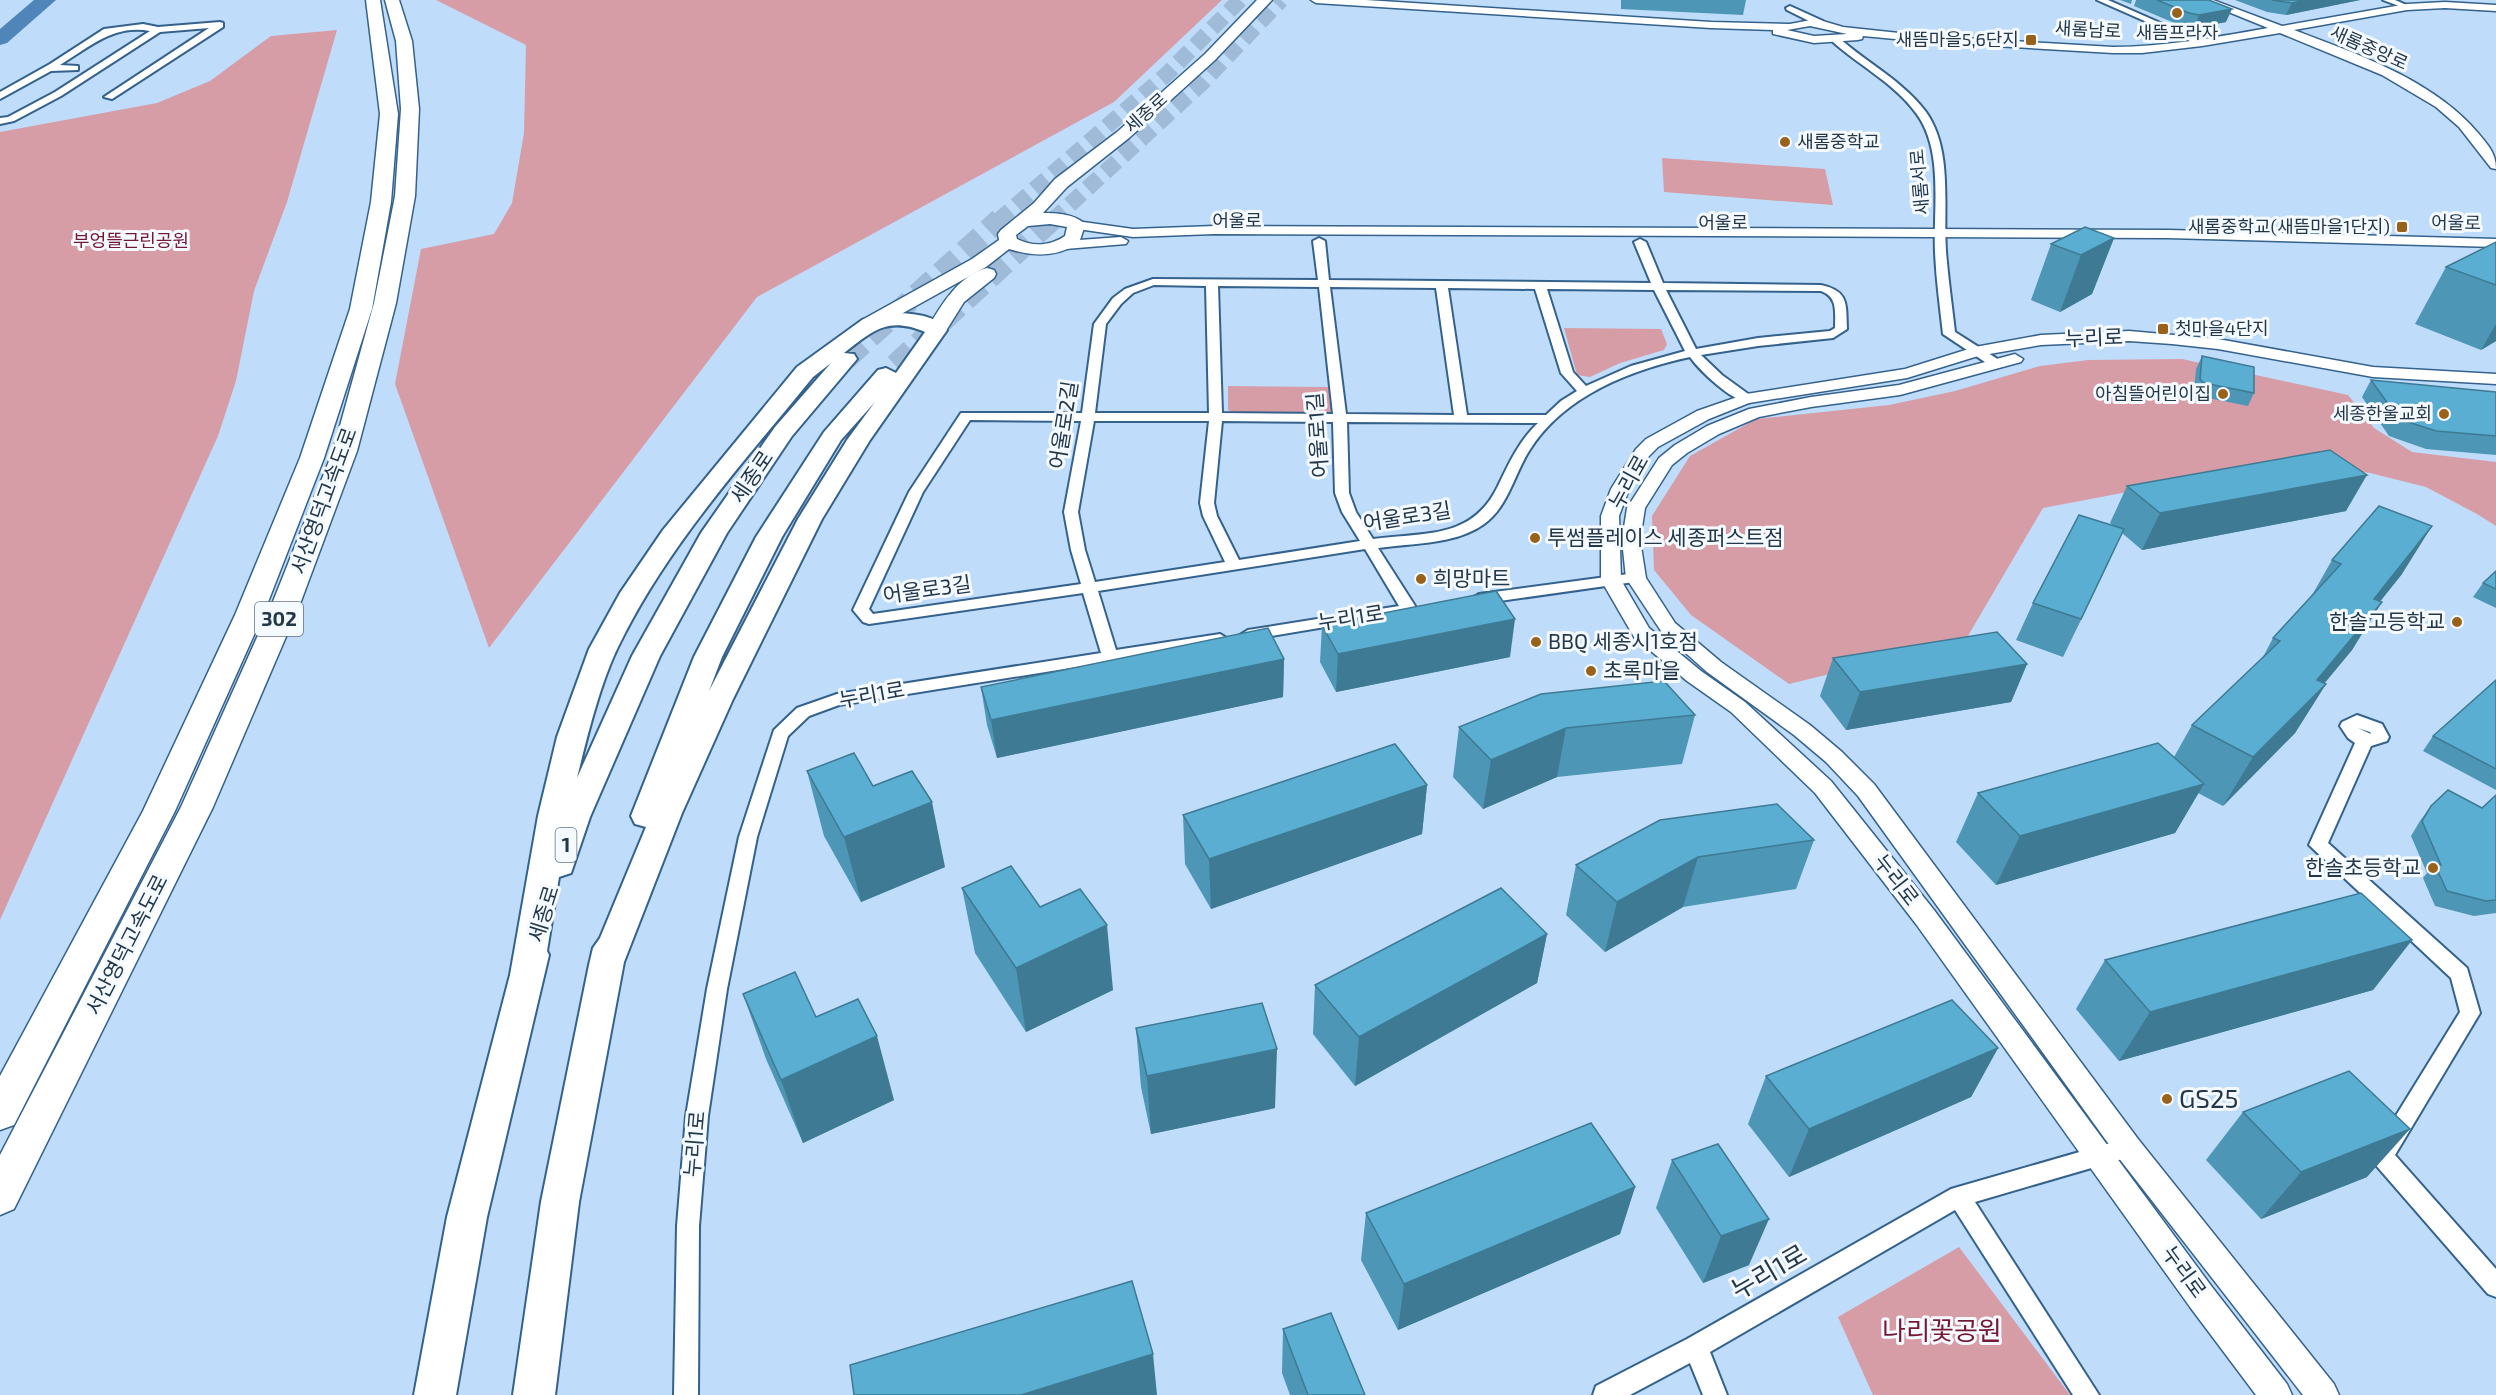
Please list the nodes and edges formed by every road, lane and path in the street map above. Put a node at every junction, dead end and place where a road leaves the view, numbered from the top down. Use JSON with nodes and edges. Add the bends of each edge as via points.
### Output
{"nodes":[{"id":1,"x":372,"y":0,"type":"edge"},
{"id":2,"x":393,"y":0,"type":"edge"},
{"id":3,"x":1265,"y":0,"type":"edge"},
{"id":4,"x":1278,"y":0,"type":"edge"},
{"id":5,"x":1316,"y":0,"type":"edge"},
{"id":6,"x":1783,"y":0,"type":"edge"},
{"id":7,"x":2105,"y":0,"type":"edge"},
{"id":8,"x":2204,"y":0,"type":"edge"},
{"id":9,"x":2387,"y":0,"type":"edge"},
{"id":10,"x":2407,"y":7,"type":"junction"},
{"id":11,"x":1791,"y":8,"type":"junction"},
{"id":12,"x":2496,"y":8,"type":"edge"},
{"id":13,"x":1820,"y":23,"type":"junction"},
{"id":14,"x":1795,"y":28,"type":"junction"},
{"id":15,"x":158,"y":30,"type":"junction"},
{"id":16,"x":2278,"y":30,"type":"junction"},
{"id":17,"x":1840,"y":35,"type":"junction"},
{"id":18,"x":1820,"y":41,"type":"junction"},
{"id":19,"x":2202,"y":43,"type":"junction"},
{"id":20,"x":1853,"y":56,"type":"junction"},
{"id":21,"x":51,"y":68,"type":"junction"},
{"id":22,"x":75,"y":68,"type":"dead end"},
{"id":23,"x":0,"y":96,"type":"edge"},
{"id":24,"x":109,"y":97,"type":"dead end"},
{"id":25,"x":0,"y":121,"type":"edge"},
{"id":26,"x":2496,"y":165,"type":"edge"},
{"id":27,"x":1024,"y":221,"type":"junction"},
{"id":28,"x":1070,"y":222,"type":"junction"},
{"id":29,"x":1940,"y":238,"type":"junction"},
{"id":30,"x":1319,"y":241,"type":"junction"},
{"id":31,"x":1008,"y":242,"type":"junction"},
{"id":32,"x":1640,"y":242,"type":"junction"},
{"id":33,"x":2496,"y":243,"type":"edge"},
{"id":34,"x":1065,"y":245,"type":"junction"},
{"id":35,"x":1032,"y":251,"type":"junction"},
{"id":36,"x":1323,"y":282,"type":"junction"},
{"id":37,"x":1212,"y":283,"type":"junction"},
{"id":38,"x":1441,"y":284,"type":"junction"},
{"id":39,"x":1540,"y":285,"type":"junction"},
{"id":40,"x":1659,"y":286,"type":"junction"},
{"id":41,"x":869,"y":324,"type":"junction"},
{"id":42,"x":937,"y":330,"type":"junction"},
{"id":43,"x":1693,"y":352,"type":"junction"},
{"id":44,"x":1975,"y":352,"type":"junction"},
{"id":45,"x":846,"y":359,"type":"tunnel mouth"},
{"id":46,"x":1995,"y":363,"type":"junction"},
{"id":47,"x":895,"y":365,"type":"tunnel mouth"},
{"id":48,"x":2496,"y":379,"type":"edge"},
{"id":49,"x":1584,"y":391,"type":"junction"},
{"id":50,"x":2496,"y":392,"type":"edge"},
{"id":51,"x":1746,"y":399,"type":"junction"},
{"id":52,"x":1088,"y":417,"type":"junction"},
{"id":53,"x":1216,"y":417,"type":"junction"},
{"id":54,"x":1340,"y":418,"type":"junction"},
{"id":55,"x":1461,"y":419,"type":"junction"},
{"id":56,"x":1547,"y":419,"type":"junction"},
{"id":57,"x":1369,"y":544,"type":"junction"},
{"id":58,"x":1234,"y":565,"type":"junction"},
{"id":59,"x":1636,"y":578,"type":"junction"},
{"id":60,"x":1611,"y":580,"type":"junction"},
{"id":61,"x":1090,"y":588,"type":"junction"},
{"id":62,"x":1465,"y":601,"type":"edge"},
{"id":63,"x":1414,"y":608,"type":"joint"},
{"id":64,"x":1110,"y":656,"type":"junction"},
{"id":65,"x":2365,"y":740,"type":"dead end"},
{"id":66,"x":606,"y":965,"type":"junction"},
{"id":67,"x":526,"y":972,"type":"junction"},
{"id":68,"x":0,"y":1113,"type":"edge"},
{"id":69,"x":2128,"y":1148,"type":"junction"},
{"id":70,"x":2099,"y":1155,"type":"junction"},
{"id":71,"x":0,"y":1196,"type":"edge"},
{"id":72,"x":1959,"y":1196,"type":"junction"},
{"id":73,"x":2496,"y":1286,"type":"edge"},
{"id":74,"x":1696,"y":1347,"type":"junction"},
{"id":75,"x":435,"y":1395,"type":"edge"},
{"id":76,"x":534,"y":1395,"type":"edge"},
{"id":77,"x":686,"y":1395,"type":"edge"},
{"id":78,"x":1605,"y":1395,"type":"edge"},
{"id":79,"x":1715,"y":1395,"type":"edge"},
{"id":80,"x":2087,"y":1395,"type":"edge"},
{"id":81,"x":2276,"y":1395,"type":"edge"},
{"id":82,"x":2323,"y":1395,"type":"edge"}],
"edges":[{"from":1,"to":68,"type":"highway","name":"서산영덕고속도로","number":"302","via":[[389,114],[381,202],[361,309],[312,458],[249,615],[159,812]]},
{"from":2,"to":71,"type":"highway","name":"서산영덕고속도로","number":"302","via":[[404,41],[410,109],[405,196],[385,303],[345,451],[286,604],[197,807]]},
{"from":3,"to":27,"type":"main road","name":"세종로","via":[[1210,57],[1123,135],[1061,183]]},
{"from":4,"to":28,"type":"main road","name":"세종로","via":[[1232,54],[1078,186],[1065,203]]},
{"from":5,"to":14,"type":"street"},
{"from":6,"to":11,"type":"street"},
{"from":7,"to":19,"type":"street"},
{"from":8,"to":16,"type":"street","name":"새롬중앙로"},
{"from":9,"to":10,"type":"street"},
{"from":10,"to":12,"type":"street","name":"새롬남로"},
{"from":10,"to":16,"type":"street","name":"새롬남로"},
{"from":11,"to":13,"type":"street"},
{"from":11,"to":14,"type":"street"},
{"from":13,"to":14,"type":"street"},
{"from":13,"to":17,"type":"street"},
{"from":14,"to":18,"type":"street"},
{"from":15,"to":21,"type":"street","via":[[143,27],[107,31]]},
{"from":15,"to":24,"type":"street","via":[[220,25]]},
{"from":15,"to":25,"type":"street","via":[[58,94]]},
{"from":16,"to":19,"type":"street","name":"새롬남로"},
{"from":16,"to":26,"type":"street","name":"새롬중앙로","via":[[2359,60],[2441,105],[2476,138]]},
{"from":17,"to":18,"type":"street"},
{"from":17,"to":19,"type":"street","name":"새롬남로","via":[[2113,50]]},
{"from":17,"to":20,"type":"street"},
{"from":18,"to":20,"type":"street"},
{"from":20,"to":29,"type":"street","name":"새롬서로","via":[[1908,98],[1931,132],[1939,178]]},
{"from":21,"to":22,"type":"street"},
{"from":21,"to":23,"type":"street"},
{"from":27,"to":28,"type":"main road"},
{"from":27,"to":31,"type":"main road","name":"세종로","via":[[1007,234]]},
{"from":28,"to":29,"type":"street","name":"어울로","via":[[1133,233],[1226,230]]},
{"from":28,"to":34,"type":"main road","name":"세종로","via":[[1073,239]]},
{"from":29,"to":32,"type":"street","name":"어울로"},
{"from":29,"to":33,"type":"street","name":"어울로","via":[[2335,247],[2380,242]]},
{"from":29,"to":44,"type":"street","name":"새롬서로","via":[[1949,334]]},
{"from":30,"to":32,"type":"street","name":"어울로"},
{"from":30,"to":34,"type":"street","name":"어울로"},
{"from":30,"to":36,"type":"street","name":"어울로1길"},
{"from":31,"to":35,"type":"main road"},
{"from":31,"to":41,"type":"main road","name":"세종로","via":[[979,263]]},
{"from":32,"to":40,"type":"street"},
{"from":34,"to":35,"type":"main road"},
{"from":35,"to":42,"type":"main road","via":[[974,281],[957,296]]},
{"from":36,"to":37,"type":"street","name":"어울로2길"},
{"from":36,"to":38,"type":"street","name":"어울로3길"},
{"from":36,"to":54,"type":"street","name":"어울로1길"},
{"from":37,"to":52,"type":"street","name":"어울로2길","via":[[1153,282],[1117,301],[1100,324]]},
{"from":37,"to":53,"type":"street"},
{"from":38,"to":39,"type":"street","name":"어울로3길"},
{"from":38,"to":55,"type":"street"},
{"from":39,"to":40,"type":"street","name":"어울로3길"},
{"from":39,"to":49,"type":"street","via":[[1567,373]]},
{"from":40,"to":43,"type":"street"},
{"from":40,"to":43,"type":"street","name":"어울로3길","via":[[1821,288],[1834,291],[1839,298],[1841,329],[1833,334]]},
{"from":41,"to":42,"type":"highway","via":[[887,319],[912,320]]},
{"from":41,"to":67,"type":"highway","via":[[805,372],[672,535],[633,592],[603,649],[572,737],[553,816]]},
{"from":42,"to":66,"type":"highway","via":[[859,440],[810,519],[719,699],[667,813]]},
{"from":43,"to":49,"type":"street","name":"어울로3길"},
{"from":43,"to":51,"type":"street","via":[[1706,368]]},
{"from":44,"to":46,"type":"street","name":"새롬서로"},
{"from":44,"to":48,"type":"street","name":"누리로","via":[[2041,340],[2129,336],[2218,344],[2373,372]]},
{"from":44,"to":51,"type":"street","name":"누리로","via":[[1906,373]]},
{"from":45,"to":67,"type":"highway","name":"세종로","number":"1","via":[[783,432],[714,533],[646,656],[575,817]]},
{"from":46,"to":50,"type":"street","name":"누리로","via":[[2048,352],[2135,348],[2189,351],[2360,381]]},
{"from":46,"to":59,"type":"street","name":"누리로","via":[[1900,390],[1755,413],[1702,435],[1665,462],[1636,508],[1631,540]]},
{"from":47,"to":66,"type":"highway","via":[[832,437],[769,537],[708,657],[646,814]]},
{"from":49,"to":56,"type":"street","name":"어울로3길"},
{"from":51,"to":60,"type":"street","name":"누리로","via":[[1687,423],[1642,453],[1620,489],[1610,516]]},
{"from":52,"to":53,"type":"street","name":"어울로3길"},
{"from":52,"to":61,"type":"street","name":"어울로2길","via":[[1071,512]]},
{"from":52,"to":61,"type":"street","name":"어울로3길","via":[[966,416],[916,492],[861,610],[869,619],[880,618]]},
{"from":53,"to":54,"type":"street","name":"어울로3길"},
{"from":53,"to":58,"type":"street","via":[[1207,503]]},
{"from":54,"to":55,"type":"street","name":"어울로3길"},
{"from":54,"to":57,"type":"street","name":"어울로1길","via":[[1342,493]]},
{"from":55,"to":56,"type":"street","name":"어울로3길"},
{"from":56,"to":57,"type":"street","name":"어울로3길","via":[[1524,448],[1495,504],[1472,526],[1448,534]]},
{"from":57,"to":58,"type":"street","name":"어울로3길"},
{"from":57,"to":63,"type":"street","name":"어울로1길"},
{"from":58,"to":61,"type":"street","name":"어울로3길"},
{"from":59,"to":60,"type":"street"},
{"from":59,"to":69,"type":"street","name":"누리로","via":[[1668,627],[1713,667],[1802,730],[1866,790]]},
{"from":60,"to":62,"type":"street"},
{"from":60,"to":70,"type":"street","name":"누리로","via":[[1641,632],[1738,707],[1824,787],[1926,917]]},
{"from":61,"to":64,"type":"street","name":"어울로2길"},
{"from":63,"to":64,"type":"street","name":"누리1로"},
{"from":64,"to":77,"type":"street","name":"누리1로","via":[[837,700],[803,712],[780,734],[748,837],[717,989],[697,1116],[688,1226]]},
{"from":65,"to":73,"type":"street","via":[[2318,845],[2460,974],[2470,1013],[2382,1156]]},
{"from":66,"to":76,"type":"highway","via":[[560,1202]]},
{"from":67,"to":75,"type":"highway","name":"세종로","number":"1","via":[[467,1217]]},
{"from":69,"to":70,"type":"street","name":"누리1로"},
{"from":69,"to":82,"type":"street","name":"누리로"},
{"from":70,"to":72,"type":"street","name":"누리1로"},
{"from":70,"to":81,"type":"street","name":"누리로"},
{"from":72,"to":74,"type":"street","name":"누리1로"},
{"from":72,"to":80,"type":"street"},
{"from":74,"to":78,"type":"street","name":"누리1로"},
{"from":74,"to":79,"type":"street"}]}
